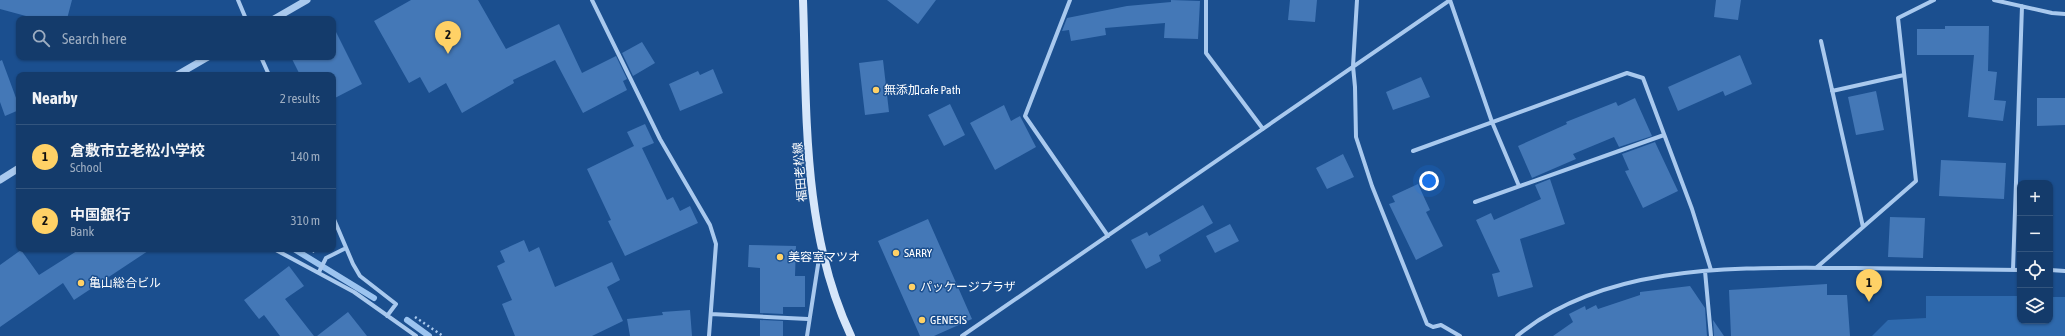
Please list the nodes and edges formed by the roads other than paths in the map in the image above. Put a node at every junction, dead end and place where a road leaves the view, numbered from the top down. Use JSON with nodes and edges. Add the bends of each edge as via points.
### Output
{"nodes":[{"id":1,"x":238,"y":0,"type":"edge"},
{"id":2,"x":307,"y":0,"type":"edge"},
{"id":3,"x":592,"y":0,"type":"edge"},
{"id":4,"x":803,"y":0,"type":"edge"},
{"id":5,"x":1070,"y":0,"type":"edge"},
{"id":6,"x":1206,"y":0,"type":"edge"},
{"id":7,"x":1358,"y":0,"type":"edge"},
{"id":8,"x":1450,"y":0,"type":"edge"},
{"id":9,"x":1934,"y":0,"type":"edge"},
{"id":10,"x":1994,"y":0,"type":"edge"},
{"id":11,"x":2022,"y":6,"type":"junction"},
{"id":12,"x":2065,"y":14,"type":"edge"},
{"id":13,"x":245,"y":16,"type":"edge"},
{"id":14,"x":279,"y":16,"type":"edge"},
{"id":15,"x":1821,"y":41,"type":"dead end"},
{"id":16,"x":203,"y":60,"type":"edge"},
{"id":17,"x":262,"y":60,"type":"edge"},
{"id":18,"x":1353,"y":66,"type":"junction"},
{"id":19,"x":182,"y":72,"type":"edge"},
{"id":20,"x":268,"y":72,"type":"edge"},
{"id":21,"x":1904,"y":75,"type":"junction"},
{"id":22,"x":1832,"y":91,"type":"junction"},
{"id":23,"x":1492,"y":122,"type":"junction"},
{"id":24,"x":1263,"y":128,"type":"junction"},
{"id":25,"x":1664,"y":135,"type":"junction"},
{"id":26,"x":1413,"y":150,"type":"dead end"},
{"id":27,"x":16,"y":170,"type":"edge"},
{"id":28,"x":0,"y":180,"type":"edge"},
{"id":29,"x":1519,"y":186,"type":"junction"},
{"id":30,"x":1475,"y":202,"type":"dead end"},
{"id":31,"x":336,"y":224,"type":"edge"},
{"id":32,"x":1863,"y":227,"type":"junction"},
{"id":33,"x":1108,"y":236,"type":"junction"},
{"id":34,"x":821,"y":246,"type":"junction"},
{"id":35,"x":346,"y":248,"type":"junction"},
{"id":36,"x":281,"y":252,"type":"edge"},
{"id":37,"x":1816,"y":268,"type":"junction"},
{"id":38,"x":320,"y":270,"type":"junction"},
{"id":39,"x":1712,"y":270,"type":"junction"},
{"id":40,"x":2013,"y":270,"type":"junction"},
{"id":41,"x":2017,"y":270,"type":"edge"},
{"id":42,"x":2053,"y":270,"type":"edge"},
{"id":43,"x":1706,"y":271,"type":"junction"},
{"id":44,"x":2065,"y":271,"type":"edge"},
{"id":45,"x":711,"y":314,"type":"junction"},
{"id":46,"x":387,"y":316,"type":"junction"},
{"id":47,"x":808,"y":319,"type":"junction"},
{"id":48,"x":416,"y":336,"type":"edge"},
{"id":49,"x":709,"y":336,"type":"edge"},
{"id":50,"x":807,"y":336,"type":"edge"},
{"id":51,"x":851,"y":336,"type":"edge"},
{"id":52,"x":962,"y":336,"type":"edge"},
{"id":53,"x":1460,"y":336,"type":"edge"},
{"id":54,"x":1517,"y":336,"type":"edge"},
{"id":55,"x":1711,"y":336,"type":"edge"}],
"edges":[{"from":1,"to":13,"type":"street"},
{"from":2,"to":14,"type":"street"},
{"from":3,"to":45,"type":"street","via":[[660,139],[710,225],[716,244]]},
{"from":4,"to":34,"type":"main road","name":"福田老松線","via":[[810,170]]},
{"from":5,"to":33,"type":"street","via":[[1025,116]]},
{"from":6,"to":24,"type":"street","via":[[1206,53]]},
{"from":7,"to":18,"type":"street"},
{"from":8,"to":18,"type":"street"},
{"from":8,"to":23,"type":"street"},
{"from":9,"to":21,"type":"street","via":[[1898,18]]},
{"from":10,"to":11,"type":"street"},
{"from":11,"to":12,"type":"street"},
{"from":11,"to":40,"type":"street"},
{"from":15,"to":22,"type":"street"},
{"from":16,"to":19,"type":"street"},
{"from":17,"to":20,"type":"street"},
{"from":18,"to":24,"type":"street"},
{"from":18,"to":53,"type":"street","via":[[1356,137],[1375,193],[1427,324],[1433,327],[1441,325]]},
{"from":21,"to":22,"type":"street"},
{"from":21,"to":32,"type":"street","via":[[1916,181]]},
{"from":22,"to":32,"type":"street"},
{"from":23,"to":25,"type":"street","via":[[1627,73],[1643,78]]},
{"from":23,"to":26,"type":"street"},
{"from":23,"to":29,"type":"street"},
{"from":24,"to":33,"type":"street"},
{"from":25,"to":29,"type":"street"},
{"from":25,"to":39,"type":"street"},
{"from":27,"to":28,"type":"street"},
{"from":29,"to":30,"type":"street"},
{"from":31,"to":35,"type":"street"},
{"from":32,"to":37,"type":"street"},
{"from":33,"to":52,"type":"street"},
{"from":34,"to":47,"type":"street"},
{"from":34,"to":51,"type":"main road","name":"福田老松線","via":[[828,275]]},
{"from":35,"to":38,"type":"street","via":[[326,258]]},
{"from":35,"to":46,"type":"street","via":[[360,276],[396,304]]},
{"from":36,"to":38,"type":"street"},
{"from":37,"to":39,"type":"street"},
{"from":37,"to":40,"type":"street"},
{"from":38,"to":46,"type":"street"},
{"from":39,"to":43,"type":"street"},
{"from":40,"to":41,"type":"street"},
{"from":42,"to":44,"type":"street"},
{"from":43,"to":54,"type":"street","via":[[1634,281],[1593,293],[1561,308]]},
{"from":43,"to":55,"type":"street"},
{"from":45,"to":47,"type":"street"},
{"from":45,"to":49,"type":"street"},
{"from":46,"to":48,"type":"street"},
{"from":47,"to":50,"type":"street"}]}
